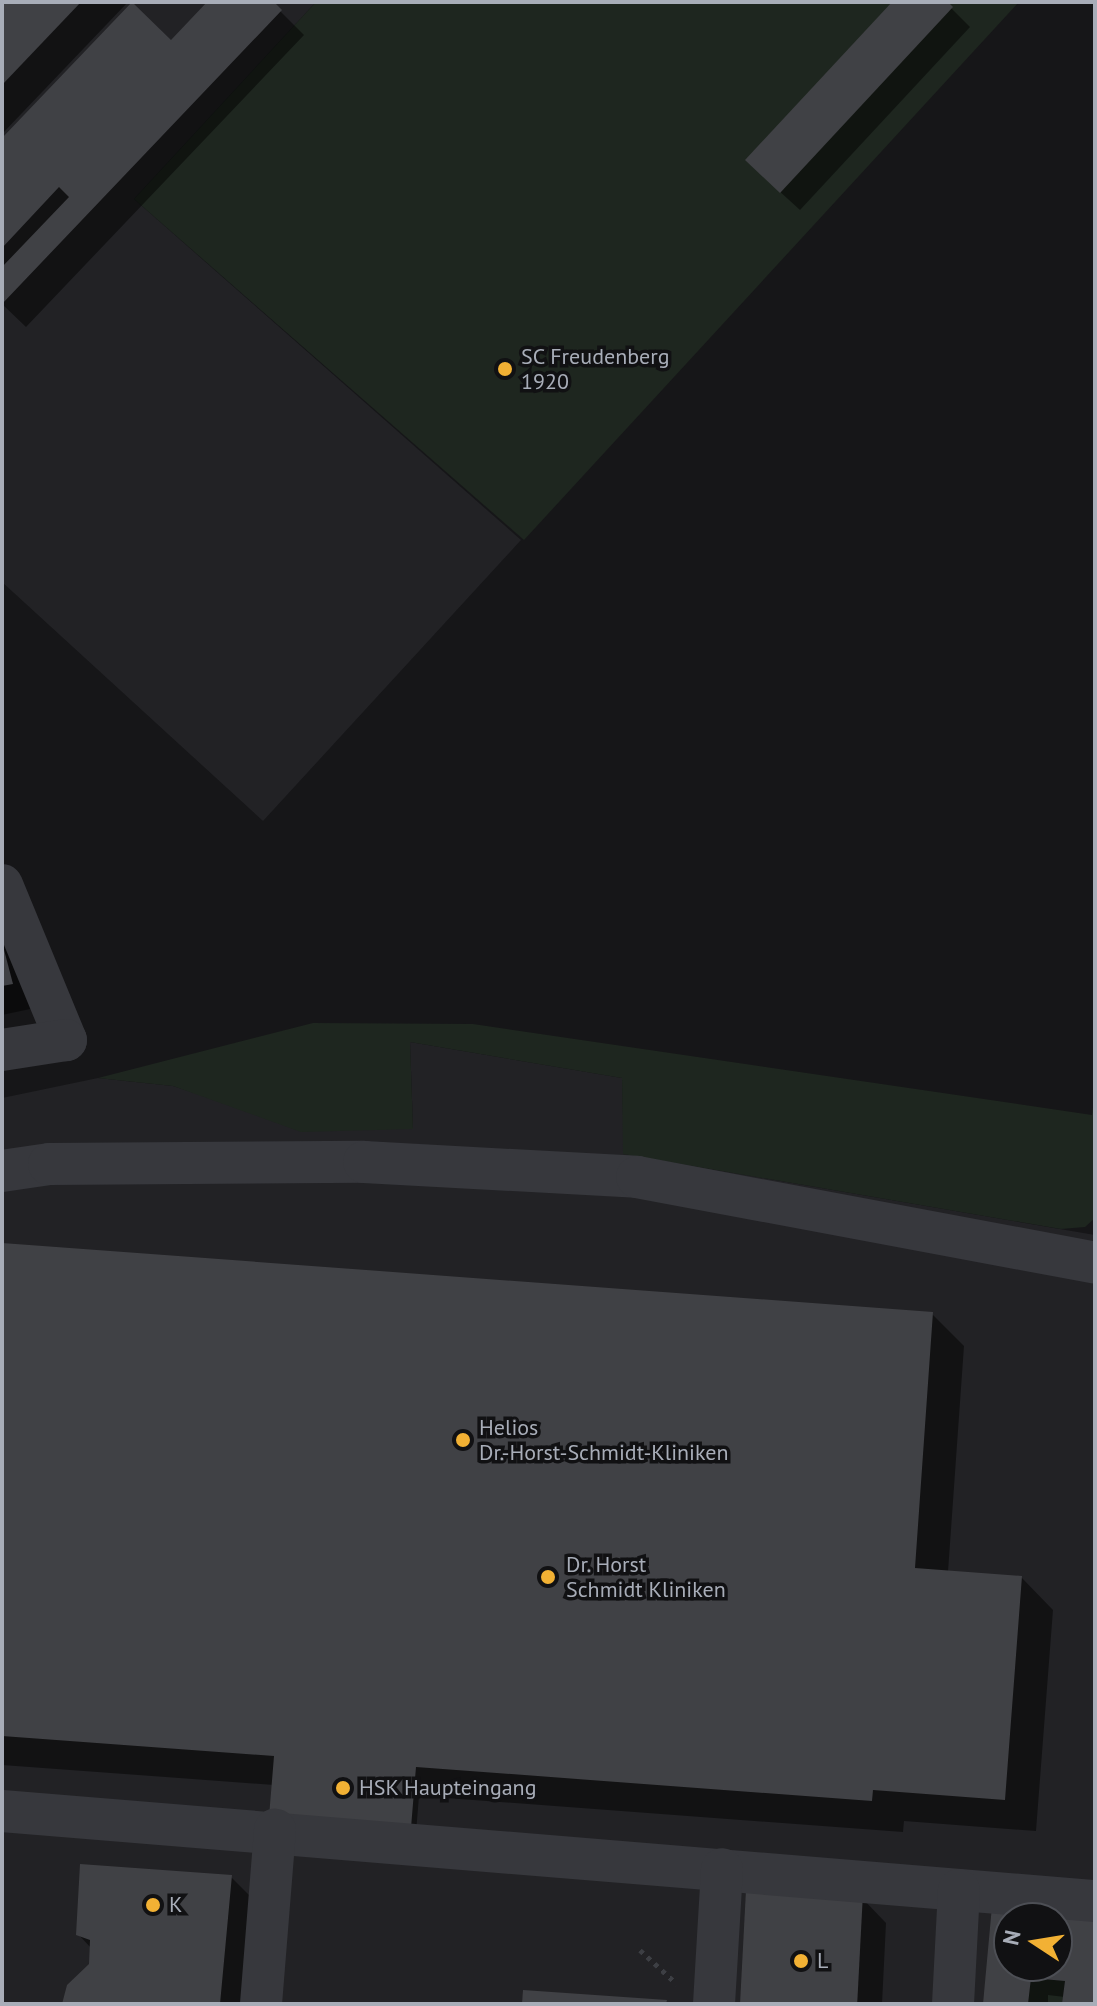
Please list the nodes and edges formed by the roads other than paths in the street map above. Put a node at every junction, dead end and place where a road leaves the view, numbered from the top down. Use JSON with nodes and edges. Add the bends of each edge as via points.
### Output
{"nodes":[{"id":1,"x":2,"y":885,"type":"edge"},
{"id":2,"x":2,"y":1050,"type":"edge"},
{"id":3,"x":2,"y":1171,"type":"edge"},
{"id":4,"x":1095,"y":1263,"type":"edge"},
{"id":5,"x":2,"y":1811,"type":"edge"},
{"id":6,"x":275,"y":1830,"type":"junction"},
{"id":7,"x":722,"y":1869,"type":"junction"},
{"id":8,"x":959,"y":1890,"type":"junction"},
{"id":9,"x":1095,"y":1901,"type":"edge"},
{"id":10,"x":700,"y":1999,"type":"edge"},
{"id":11,"x":261,"y":2004,"type":"edge"},
{"id":12,"x":953,"y":2004,"type":"edge"}],
"edges":[{"from":1,"to":2,"type":"lane","via":[[66,1040]]},
{"from":3,"to":4,"type":"lane","via":[[49,1164],[364,1162],[637,1177]]},
{"from":5,"to":6,"type":"lane"},
{"from":6,"to":7,"type":"lane"},
{"from":6,"to":11,"type":"lane"},
{"from":7,"to":8,"type":"lane"},
{"from":7,"to":10,"type":"lane"},
{"from":8,"to":9,"type":"lane"},
{"from":8,"to":12,"type":"lane"}]}
